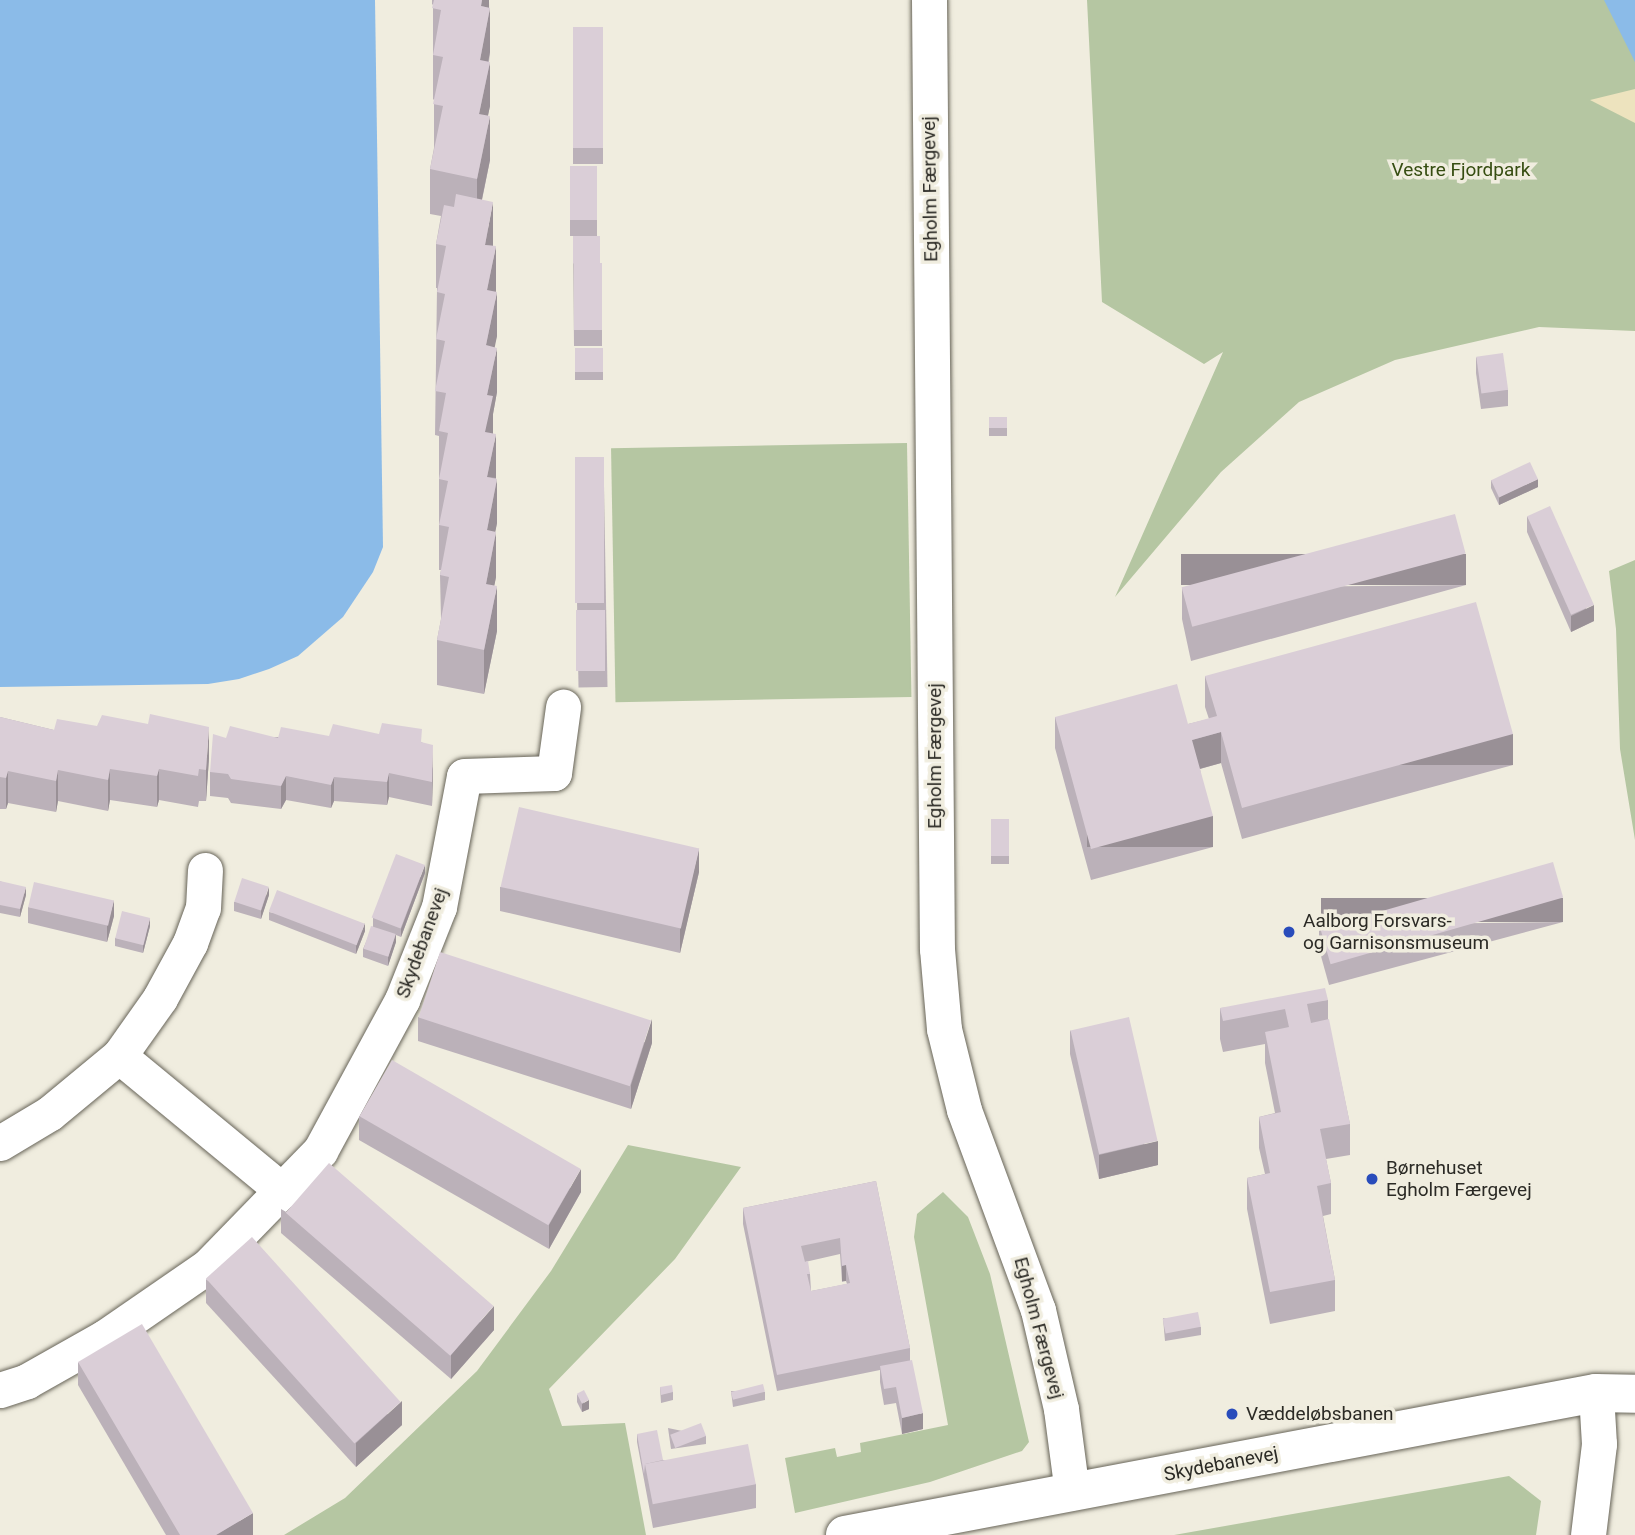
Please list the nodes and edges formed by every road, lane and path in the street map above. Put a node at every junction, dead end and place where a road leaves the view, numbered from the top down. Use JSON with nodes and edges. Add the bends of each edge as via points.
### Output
{"nodes":[{"id":1,"x":929,"y":0,"type":"edge"},
{"id":2,"x":563,"y":707,"type":"dead end"},
{"id":3,"x":205,"y":870,"type":"dead end"},
{"id":4,"x":119,"y":1056,"type":"junction"},
{"id":5,"x":0,"y":1143,"type":"edge"},
{"id":6,"x":282,"y":1191,"type":"junction"},
{"id":7,"x":1635,"y":1377,"type":"edge"},
{"id":8,"x":0,"y":1390,"type":"edge"},
{"id":9,"x":1596,"y":1393,"type":"junction"},
{"id":10,"x":1635,"y":1394,"type":"edge"},
{"id":11,"x":1072,"y":1492,"type":"junction"},
{"id":12,"x":845,"y":1535,"type":"edge"},
{"id":13,"x":1588,"y":1535,"type":"edge"}],
"edges":[{"from":1,"to":11,"type":"street","name":"Egholm Færgevej","via":[[937,949],[944,1029],[964,1110],[1038,1310],[1061,1409]]},
{"from":2,"to":6,"type":"street","name":"Skydebanevej","via":[[554,773],[464,776],[439,907],[402,1000],[320,1151]]},
{"from":3,"to":4,"type":"street","via":[[203,908],[190,943],[160,998]]},
{"from":4,"to":5,"type":"street","via":[[50,1113]]},
{"from":4,"to":6,"type":"street"},
{"from":6,"to":8,"type":"street","name":"Skydebanevej","via":[[218,1259],[164,1298],[38,1374]]},
{"from":7,"to":9,"type":"street","name":"Skydebanevej"},
{"from":9,"to":10,"type":"street","name":"Skydebanevej"},
{"from":9,"to":11,"type":"street","name":"Skydebanevej"},
{"from":9,"to":13,"type":"street","via":[[1599,1444]]},
{"from":11,"to":12,"type":"street","name":"Skydebanevej"}]}
